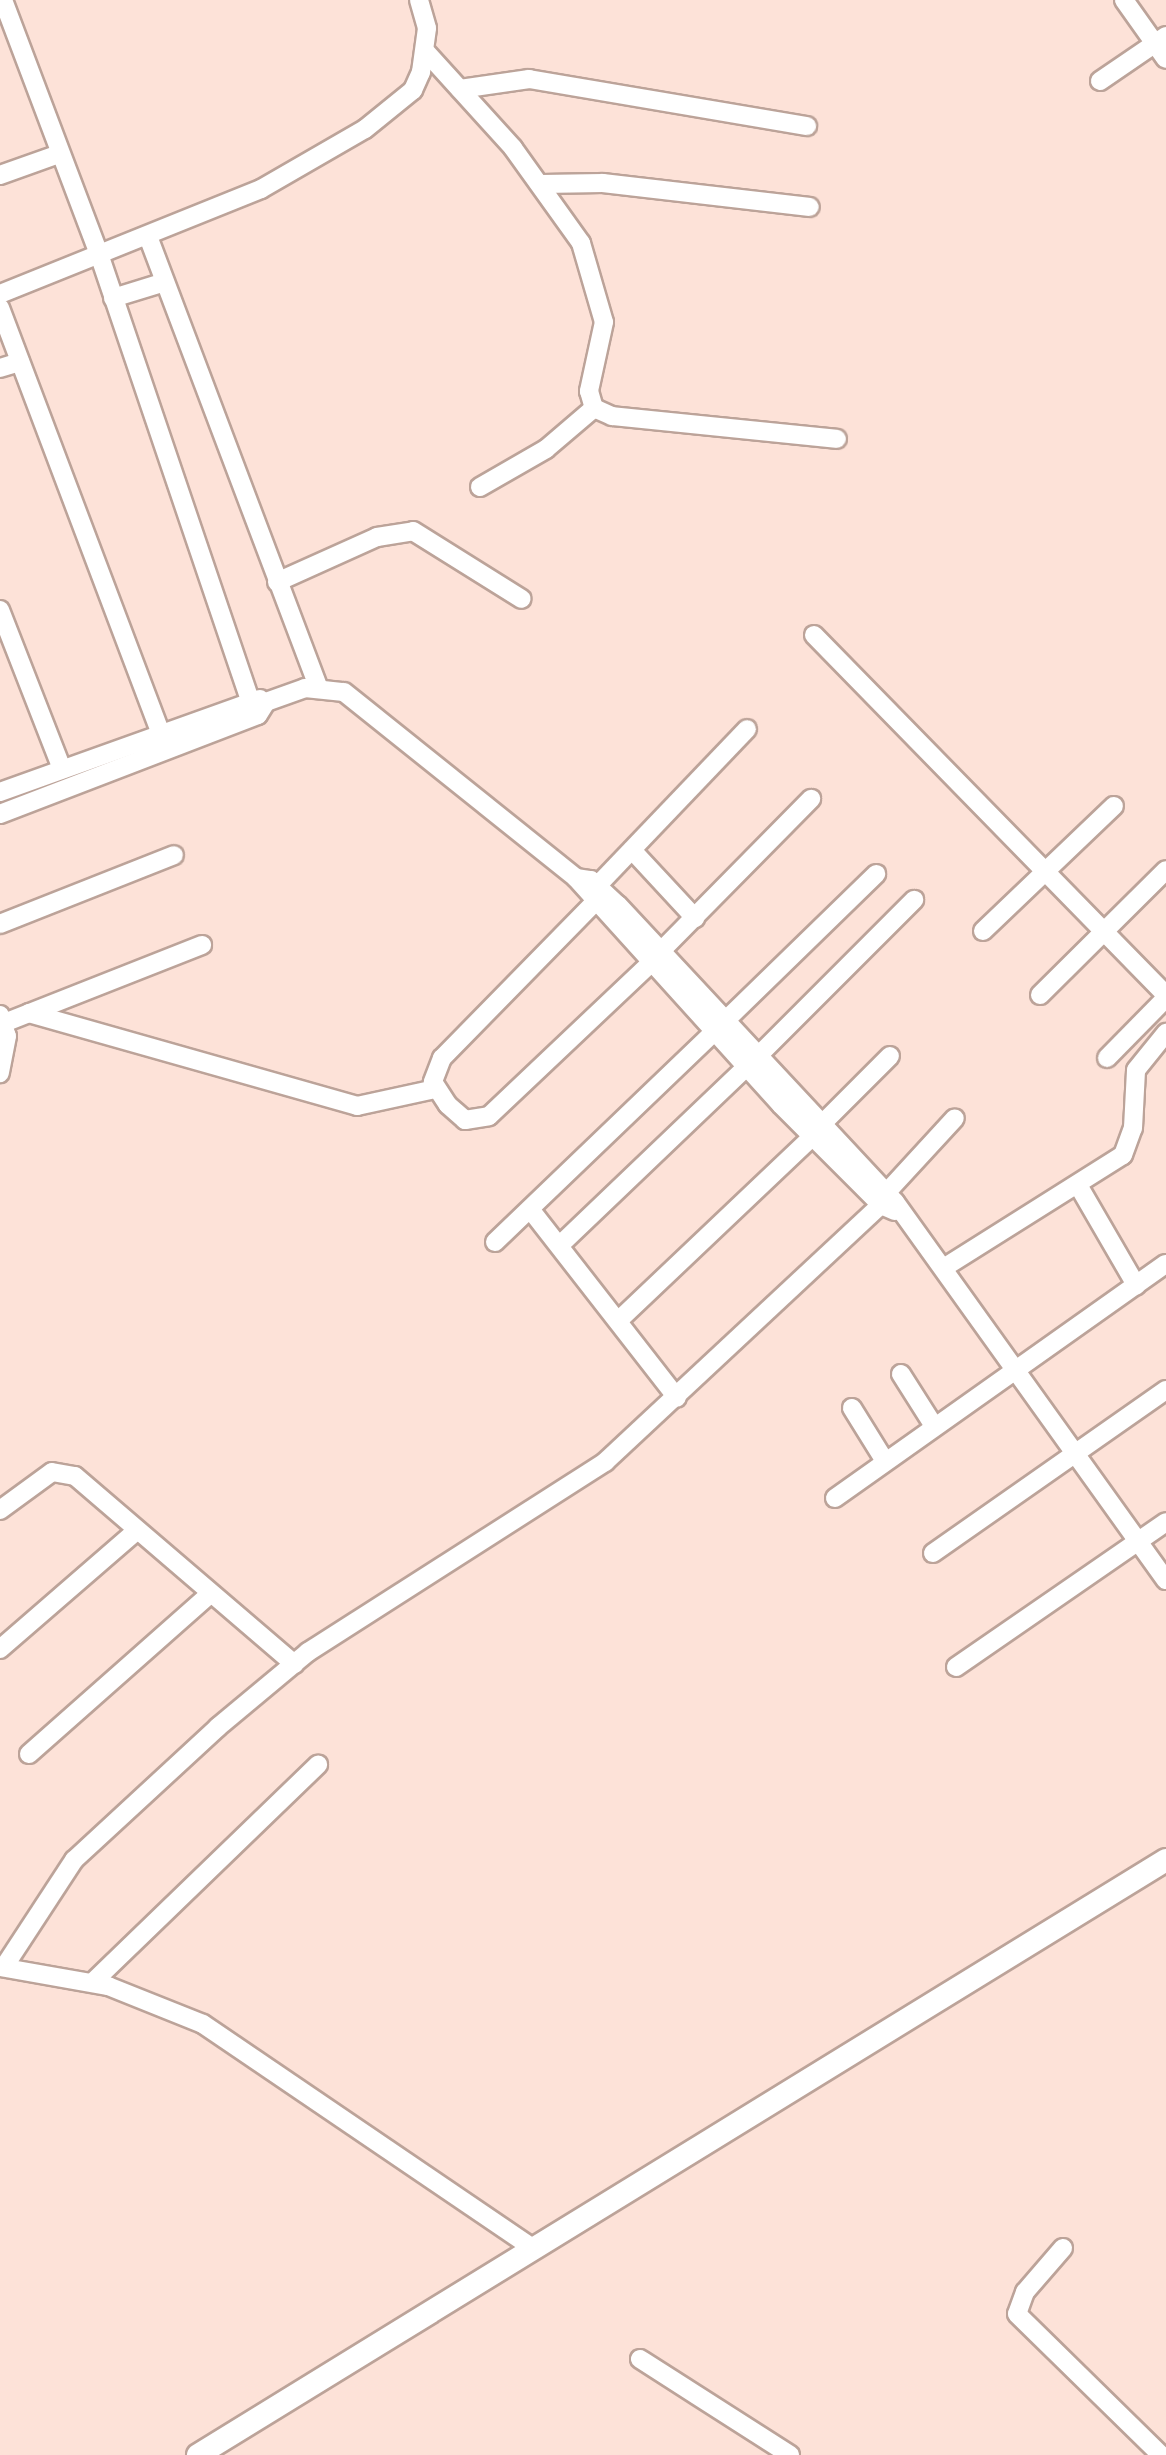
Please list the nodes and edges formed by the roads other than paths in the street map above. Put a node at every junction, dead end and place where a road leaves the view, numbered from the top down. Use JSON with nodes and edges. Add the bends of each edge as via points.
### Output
{"nodes":[{"id":1,"x":3,"y":0,"type":"edge"},
{"id":2,"x":419,"y":0,"type":"edge"},
{"id":3,"x":1124,"y":0,"type":"edge"},
{"id":4,"x":1161,"y":40,"type":"edge"},
{"id":5,"x":427,"y":53,"type":"junction"},
{"id":6,"x":1166,"y":59,"type":"edge"},
{"id":7,"x":1100,"y":81,"type":"dead end"},
{"id":8,"x":460,"y":89,"type":"junction"},
{"id":9,"x":807,"y":126,"type":"dead end"},
{"id":10,"x":59,"y":154,"type":"junction"},
{"id":11,"x":0,"y":175,"type":"edge"},
{"id":12,"x":542,"y":184,"type":"junction"},
{"id":13,"x":810,"y":207,"type":"dead end"},
{"id":14,"x":149,"y":239,"type":"junction"},
{"id":15,"x":100,"y":257,"type":"junction"},
{"id":16,"x":165,"y":282,"type":"junction"},
{"id":17,"x":0,"y":294,"type":"edge"},
{"id":18,"x":113,"y":298,"type":"junction"},
{"id":19,"x":0,"y":308,"type":"edge"},
{"id":20,"x":20,"y":362,"type":"junction"},
{"id":21,"x":0,"y":368,"type":"edge"},
{"id":22,"x":594,"y":408,"type":"junction"},
{"id":23,"x":837,"y":439,"type":"dead end"},
{"id":24,"x":480,"y":487,"type":"dead end"},
{"id":25,"x":277,"y":582,"type":"junction"},
{"id":26,"x":522,"y":599,"type":"dead end"},
{"id":27,"x":0,"y":610,"type":"edge"},
{"id":28,"x":814,"y":635,"type":"dead end"},
{"id":29,"x":318,"y":686,"type":"junction"},
{"id":30,"x":257,"y":700,"type":"junction"},
{"id":31,"x":747,"y":729,"type":"dead end"},
{"id":32,"x":160,"y":732,"type":"junction"},
{"id":33,"x":62,"y":769,"type":"junction"},
{"id":34,"x":0,"y":792,"type":"edge"},
{"id":35,"x":811,"y":799,"type":"dead end"},
{"id":36,"x":1114,"y":806,"type":"dead end"},
{"id":37,"x":0,"y":814,"type":"edge"},
{"id":38,"x":632,"y":850,"type":"junction"},
{"id":39,"x":174,"y":855,"type":"dead end"},
{"id":40,"x":1166,"y":870,"type":"edge"},
{"id":41,"x":1047,"y":871,"type":"junction"},
{"id":42,"x":876,"y":874,"type":"dead end"},
{"id":43,"x":596,"y":895,"type":"junction"},
{"id":44,"x":914,"y":900,"type":"dead end"},
{"id":45,"x":695,"y":918,"type":"junction"},
{"id":46,"x":0,"y":924,"type":"edge"},
{"id":47,"x":983,"y":931,"type":"dead end"},
{"id":48,"x":1105,"y":932,"type":"junction"},
{"id":49,"x":202,"y":945,"type":"dead end"},
{"id":50,"x":655,"y":958,"type":"junction"},
{"id":51,"x":1040,"y":995,"type":"dead end"},
{"id":52,"x":1166,"y":997,"type":"edge"},
{"id":53,"x":29,"y":1013,"type":"junction"},
{"id":54,"x":2,"y":1019,"type":"edge"},
{"id":55,"x":720,"y":1027,"type":"junction"},
{"id":56,"x":1166,"y":1033,"type":"edge"},
{"id":57,"x":890,"y":1056,"type":"dead end"},
{"id":58,"x":1107,"y":1058,"type":"dead end"},
{"id":59,"x":752,"y":1061,"type":"junction"},
{"id":60,"x":0,"y":1073,"type":"edge"},
{"id":61,"x":435,"y":1089,"type":"junction"},
{"id":62,"x":955,"y":1118,"type":"dead end"},
{"id":63,"x":817,"y":1130,"type":"junction"},
{"id":64,"x":1078,"y":1185,"type":"junction"},
{"id":65,"x":888,"y":1203,"type":"junction"},
{"id":66,"x":530,"y":1209,"type":"junction"},
{"id":67,"x":495,"y":1242,"type":"dead end"},
{"id":68,"x":560,"y":1245,"type":"junction"},
{"id":69,"x":1166,"y":1264,"type":"edge"},
{"id":70,"x":945,"y":1267,"type":"junction"},
{"id":71,"x":1136,"y":1285,"type":"junction"},
{"id":72,"x":618,"y":1321,"type":"junction"},
{"id":73,"x":1015,"y":1366,"type":"junction"},
{"id":74,"x":901,"y":1374,"type":"dead end"},
{"id":75,"x":1166,"y":1390,"type":"edge"},
{"id":76,"x":677,"y":1398,"type":"junction"},
{"id":77,"x":852,"y":1408,"type":"dead end"},
{"id":78,"x":934,"y":1426,"type":"junction"},
{"id":79,"x":1077,"y":1453,"type":"junction"},
{"id":80,"x":885,"y":1461,"type":"junction"},
{"id":81,"x":835,"y":1498,"type":"dead end"},
{"id":82,"x":0,"y":1510,"type":"edge"},
{"id":83,"x":1166,"y":1522,"type":"edge"},
{"id":84,"x":136,"y":1531,"type":"junction"},
{"id":85,"x":1139,"y":1542,"type":"junction"},
{"id":86,"x":933,"y":1553,"type":"dead end"},
{"id":87,"x":1166,"y":1580,"type":"edge"},
{"id":88,"x":210,"y":1594,"type":"junction"},
{"id":89,"x":0,"y":1649,"type":"edge"},
{"id":90,"x":294,"y":1664,"type":"junction"},
{"id":91,"x":956,"y":1667,"type":"dead end"},
{"id":92,"x":29,"y":1754,"type":"dead end"},
{"id":93,"x":318,"y":1765,"type":"dead end"},
{"id":94,"x":1166,"y":1860,"type":"edge"},
{"id":95,"x":2,"y":1967,"type":"edge"},
{"id":96,"x":93,"y":1982,"type":"junction"},
{"id":97,"x":1063,"y":2248,"type":"dead end"},
{"id":98,"x":534,"y":2249,"type":"junction"},
{"id":99,"x":640,"y":2359,"type":"dead end"},
{"id":100,"x":198,"y":2455,"type":"edge"},
{"id":101,"x":790,"y":2455,"type":"edge"},
{"id":102,"x":1161,"y":2455,"type":"edge"}],
"edges":[{"from":1,"to":10,"type":"street"},
{"from":2,"to":5,"type":"street"},
{"from":3,"to":4,"type":"street"},
{"from":4,"to":6,"type":"street"},
{"from":4,"to":7,"type":"street"},
{"from":5,"to":8,"type":"street"},
{"from":5,"to":14,"type":"street","via":[[413,90],[365,129],[261,189]]},
{"from":8,"to":9,"type":"street","via":[[529,79]]},
{"from":8,"to":12,"type":"street"},
{"from":10,"to":11,"type":"street"},
{"from":10,"to":15,"type":"street"},
{"from":12,"to":13,"type":"street","via":[[603,183]]},
{"from":12,"to":22,"type":"street","via":[[596,276],[604,322],[589,391]]},
{"from":14,"to":15,"type":"street"},
{"from":14,"to":16,"type":"street"},
{"from":15,"to":17,"type":"street"},
{"from":15,"to":18,"type":"street"},
{"from":16,"to":18,"type":"street"},
{"from":16,"to":25,"type":"street"},
{"from":18,"to":30,"type":"street"},
{"from":19,"to":20,"type":"street"},
{"from":20,"to":21,"type":"street"},
{"from":20,"to":32,"type":"street"},
{"from":22,"to":23,"type":"street","via":[[612,416]]},
{"from":22,"to":24,"type":"street","via":[[546,449]]},
{"from":25,"to":26,"type":"street","via":[[377,537],[413,531]]},
{"from":25,"to":29,"type":"street"},
{"from":27,"to":33,"type":"street"},
{"from":28,"to":41,"type":"street"},
{"from":29,"to":30,"type":"street"},
{"from":29,"to":43,"type":"street","via":[[364,705]]},
{"from":30,"to":32,"type":"street"},
{"from":30,"to":37,"type":"street","via":[[258,715]]},
{"from":31,"to":38,"type":"street"},
{"from":32,"to":33,"type":"street"},
{"from":33,"to":34,"type":"street"},
{"from":35,"to":45,"type":"street"},
{"from":36,"to":41,"type":"street"},
{"from":38,"to":43,"type":"street"},
{"from":38,"to":45,"type":"street"},
{"from":39,"to":46,"type":"street"},
{"from":40,"to":48,"type":"street"},
{"from":41,"to":47,"type":"street"},
{"from":41,"to":48,"type":"street"},
{"from":42,"to":55,"type":"street"},
{"from":43,"to":50,"type":"street"},
{"from":43,"to":61,"type":"street","via":[[449,1050],[436,1066]]},
{"from":44,"to":59,"type":"street"},
{"from":45,"to":50,"type":"street"},
{"from":48,"to":51,"type":"street"},
{"from":48,"to":52,"type":"street"},
{"from":49,"to":53,"type":"street"},
{"from":50,"to":55,"type":"street"},
{"from":50,"to":61,"type":"street","via":[[489,1116],[465,1120]]},
{"from":52,"to":58,"type":"street"},
{"from":53,"to":54,"type":"street"},
{"from":53,"to":61,"type":"street","via":[[357,1106]]},
{"from":54,"to":60,"type":"street"},
{"from":55,"to":59,"type":"street"},
{"from":55,"to":66,"type":"street"},
{"from":56,"to":64,"type":"street","via":[[1136,1070],[1133,1128],[1123,1155]]},
{"from":57,"to":63,"type":"street"},
{"from":59,"to":63,"type":"street"},
{"from":59,"to":68,"type":"street"},
{"from":62,"to":65,"type":"street"},
{"from":63,"to":65,"type":"street"},
{"from":63,"to":72,"type":"street"},
{"from":64,"to":70,"type":"street"},
{"from":64,"to":71,"type":"street"},
{"from":65,"to":70,"type":"street"},
{"from":65,"to":76,"type":"street"},
{"from":66,"to":67,"type":"street"},
{"from":66,"to":68,"type":"street"},
{"from":68,"to":72,"type":"street"},
{"from":69,"to":71,"type":"street"},
{"from":70,"to":73,"type":"street"},
{"from":71,"to":73,"type":"street"},
{"from":72,"to":76,"type":"street"},
{"from":73,"to":78,"type":"street"},
{"from":73,"to":79,"type":"street"},
{"from":74,"to":78,"type":"street"},
{"from":75,"to":79,"type":"street"},
{"from":76,"to":90,"type":"street","via":[[570,1488]]},
{"from":77,"to":80,"type":"street"},
{"from":78,"to":80,"type":"street"},
{"from":79,"to":85,"type":"street"},
{"from":79,"to":86,"type":"street"},
{"from":80,"to":81,"type":"street"},
{"from":82,"to":84,"type":"street","via":[[40,1478],[64,1473]]},
{"from":83,"to":85,"type":"street"},
{"from":84,"to":88,"type":"street"},
{"from":84,"to":89,"type":"street"},
{"from":85,"to":87,"type":"street"},
{"from":85,"to":91,"type":"street"},
{"from":88,"to":90,"type":"street"},
{"from":88,"to":92,"type":"street"},
{"from":90,"to":95,"type":"street","via":[[74,1860]]},
{"from":93,"to":96,"type":"street"},
{"from":94,"to":98,"type":"main road"},
{"from":95,"to":96,"type":"street"},
{"from":96,"to":98,"type":"street","via":[[176,2011],[229,2039]]},
{"from":97,"to":102,"type":"street","via":[[1025,2292],[1017,2314]]},
{"from":98,"to":100,"type":"main road"},
{"from":99,"to":101,"type":"street"}]}
